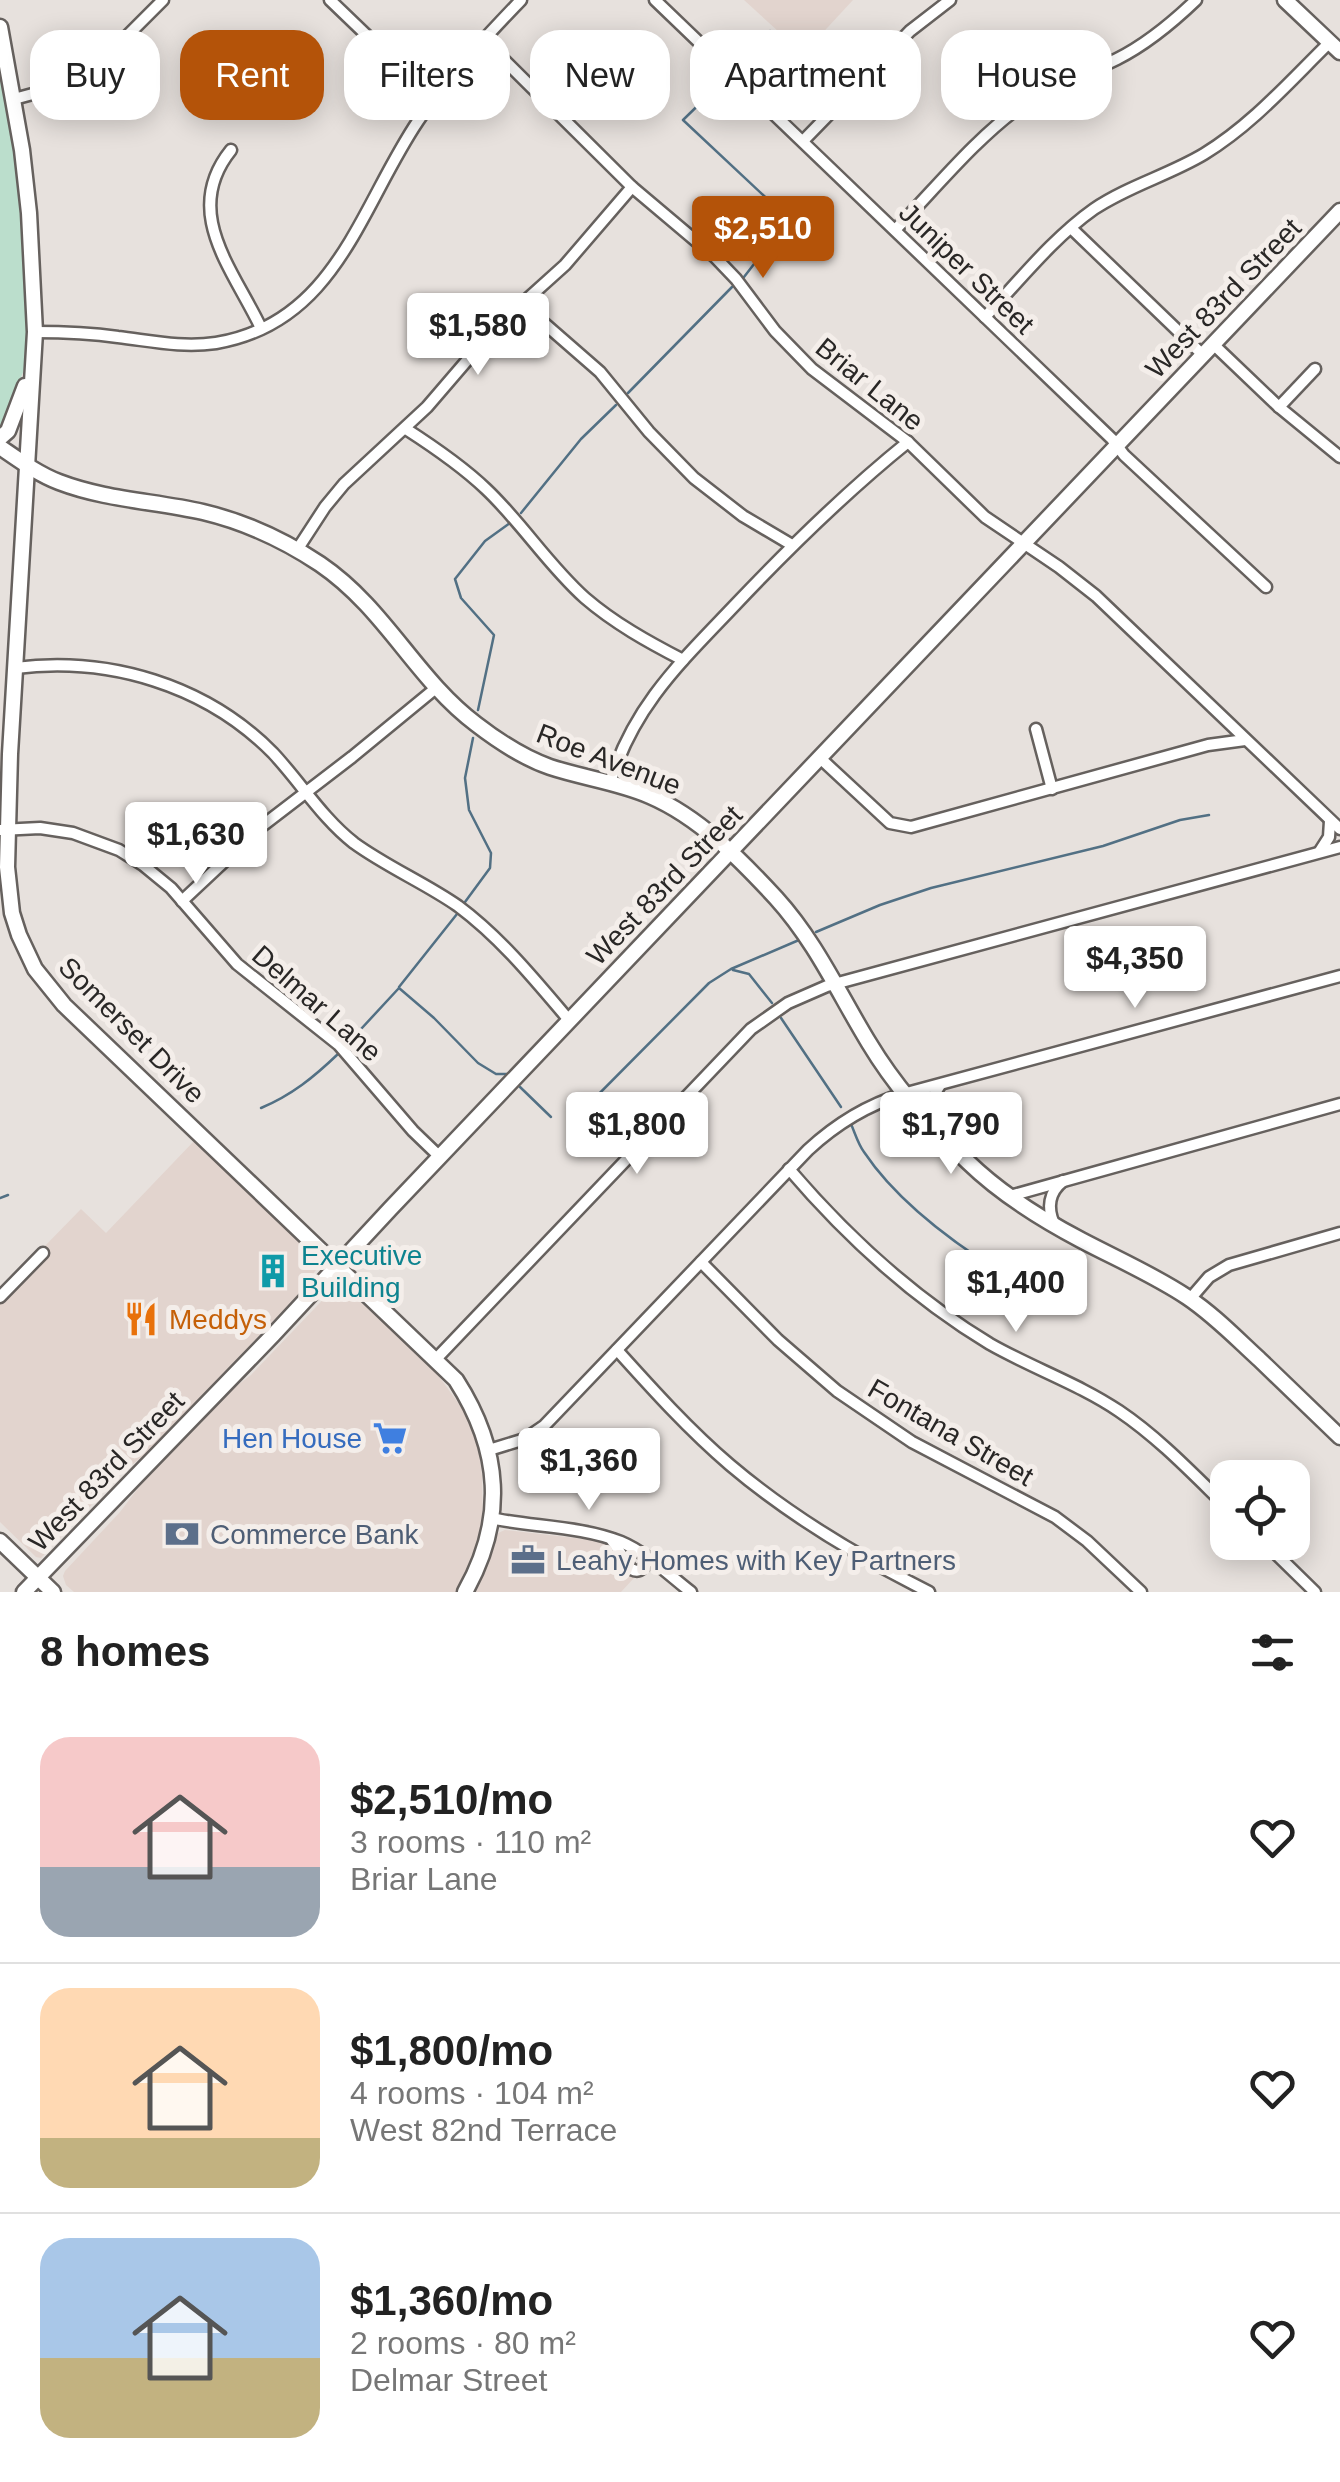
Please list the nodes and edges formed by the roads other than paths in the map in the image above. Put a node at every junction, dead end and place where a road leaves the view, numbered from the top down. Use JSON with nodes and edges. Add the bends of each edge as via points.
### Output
{"nodes":[{"id":1,"x":163,"y":0,"type":"edge"},
{"id":2,"x":330,"y":0,"type":"edge"},
{"id":3,"x":521,"y":0,"type":"edge"},
{"id":4,"x":656,"y":0,"type":"edge"},
{"id":5,"x":950,"y":0,"type":"edge"},
{"id":6,"x":1196,"y":0,"type":"edge"},
{"id":7,"x":1285,"y":0,"type":"edge"},
{"id":8,"x":0,"y":27,"type":"edge"},
{"id":9,"x":361,"y":30,"type":"edge"},
{"id":10,"x":493,"y":30,"type":"edge"},
{"id":11,"x":1335,"y":47,"type":"edge"},
{"id":12,"x":510,"y":66,"type":"edge"},
{"id":13,"x":14,"y":99,"type":"junction"},
{"id":14,"x":420,"y":120,"type":"edge"},
{"id":15,"x":803,"y":141,"type":"junction"},
{"id":16,"x":231,"y":150,"type":"dead end"},
{"id":17,"x":632,"y":186,"type":"junction"},
{"id":18,"x":1340,"y":211,"type":"edge"},
{"id":19,"x":1071,"y":228,"type":"junction"},
{"id":20,"x":895,"y":230,"type":"junction"},
{"id":21,"x":522,"y":304,"type":"junction"},
{"id":22,"x":985,"y":317,"type":"junction"},
{"id":23,"x":261,"y":328,"type":"junction"},
{"id":24,"x":35,"y":332,"type":"junction"},
{"id":25,"x":1208,"y":349,"type":"junction"},
{"id":26,"x":32,"y":366,"type":"junction"},
{"id":27,"x":1316,"y":369,"type":"dead end"},
{"id":28,"x":1279,"y":407,"type":"junction"},
{"id":29,"x":406,"y":429,"type":"junction"},
{"id":30,"x":0,"y":438,"type":"edge"},
{"id":31,"x":908,"y":442,"type":"junction"},
{"id":32,"x":1117,"y":446,"type":"junction"},
{"id":33,"x":0,"y":447,"type":"edge"},
{"id":34,"x":1340,"y":457,"type":"edge"},
{"id":35,"x":26,"y":464,"type":"junction"},
{"id":36,"x":1024,"y":543,"type":"junction"},
{"id":37,"x":792,"y":545,"type":"junction"},
{"id":38,"x":297,"y":550,"type":"junction"},
{"id":39,"x":1266,"y":587,"type":"dead end"},
{"id":40,"x":682,"y":660,"type":"junction"},
{"id":41,"x":15,"y":668,"type":"junction"},
{"id":42,"x":436,"y":688,"type":"junction"},
{"id":43,"x":1216,"y":710,"type":"junction"},
{"id":44,"x":1036,"y":729,"type":"dead end"},
{"id":45,"x":1246,"y":740,"type":"junction"},
{"id":46,"x":1208,"y":745,"type":"junction"},
{"id":47,"x":820,"y":758,"type":"junction"},
{"id":48,"x":610,"y":783,"type":"junction"},
{"id":49,"x":1052,"y":789,"type":"junction"},
{"id":50,"x":306,"y":793,"type":"junction"},
{"id":51,"x":1330,"y":821,"type":"junction"},
{"id":52,"x":4,"y":830,"type":"edge"},
{"id":53,"x":1340,"y":830,"type":"edge"},
{"id":54,"x":1340,"y":846,"type":"edge"},
{"id":55,"x":729,"y":852,"type":"junction"},
{"id":56,"x":1319,"y":852,"type":"junction"},
{"id":57,"x":182,"y":901,"type":"junction"},
{"id":58,"x":1340,"y":976,"type":"edge"},
{"id":59,"x":836,"y":984,"type":"junction"},
{"id":60,"x":569,"y":1020,"type":"junction"},
{"id":61,"x":940,"y":1084,"type":"junction"},
{"id":62,"x":903,"y":1094,"type":"junction"},
{"id":63,"x":1340,"y":1104,"type":"edge"},
{"id":64,"x":926,"y":1120,"type":"junction"},
{"id":65,"x":440,"y":1157,"type":"junction"},
{"id":66,"x":789,"y":1169,"type":"junction"},
{"id":67,"x":1064,"y":1180,"type":"junction"},
{"id":68,"x":1010,"y":1196,"type":"junction"},
{"id":69,"x":1054,"y":1225,"type":"junction"},
{"id":70,"x":1340,"y":1233,"type":"edge"},
{"id":71,"x":43,"y":1253,"type":"dead end"},
{"id":72,"x":702,"y":1262,"type":"junction"},
{"id":73,"x":338,"y":1265,"type":"junction"},
{"id":74,"x":0,"y":1298,"type":"edge"},
{"id":75,"x":1190,"y":1299,"type":"junction"},
{"id":76,"x":617,"y":1350,"type":"junction"},
{"id":77,"x":436,"y":1359,"type":"junction"},
{"id":78,"x":1340,"y":1437,"type":"edge"},
{"id":79,"x":490,"y":1450,"type":"junction"},
{"id":80,"x":1210,"y":1491,"type":"edge"},
{"id":81,"x":490,"y":1518,"type":"junction"},
{"id":82,"x":611,"y":1539,"type":"junction"},
{"id":83,"x":0,"y":1541,"type":"edge"},
{"id":84,"x":646,"y":1557,"type":"junction"},
{"id":85,"x":1282,"y":1560,"type":"edge"},
{"id":86,"x":38,"y":1578,"type":"junction"},
{"id":87,"x":24,"y":1592,"type":"edge"},
{"id":88,"x":53,"y":1592,"type":"edge"},
{"id":89,"x":465,"y":1592,"type":"edge"},
{"id":90,"x":691,"y":1592,"type":"edge"},
{"id":91,"x":929,"y":1592,"type":"edge"},
{"id":92,"x":1141,"y":1592,"type":"edge"},
{"id":93,"x":1315,"y":1592,"type":"edge"}],
"edges":[{"from":1,"to":13,"type":"street","via":[[91,72]]},
{"from":2,"to":9,"type":"street"},
{"from":3,"to":10,"type":"street"},
{"from":4,"to":15,"type":"street","name":"Juniper Street"},
{"from":5,"to":15,"type":"street","via":[[910,31]]},
{"from":6,"to":20,"type":"street","via":[[1154,37],[1022,106]]},
{"from":7,"to":11,"type":"street"},
{"from":8,"to":13,"type":"street","name":"Somerset Drive"},
{"from":11,"to":19,"type":"street","via":[[1228,138],[1114,197]]},
{"from":12,"to":17,"type":"street","name":"Briar Lane"},
{"from":13,"to":24,"type":"street","name":"Somerset Drive"},
{"from":14,"to":23,"type":"street","via":[[332,271],[292,310]]},
{"from":15,"to":20,"type":"street","name":"Juniper Street"},
{"from":16,"to":23,"type":"street","via":[[211,188],[210,219]]},
{"from":17,"to":21,"type":"street","via":[[576,254]]},
{"from":17,"to":31,"type":"street","name":"Briar Lane","via":[[736,279],[812,369]]},
{"from":18,"to":25,"type":"street","name":"West 83rd Street"},
{"from":19,"to":22,"type":"street"},
{"from":19,"to":25,"type":"street"},
{"from":20,"to":22,"type":"street","name":"Juniper Street"},
{"from":21,"to":29,"type":"street"},
{"from":21,"to":37,"type":"street","via":[[600,372],[694,478]]},
{"from":22,"to":32,"type":"street","name":"Juniper Street"},
{"from":23,"to":24,"type":"street","via":[[196,346]]},
{"from":24,"to":26,"type":"street","name":"Somerset Drive"},
{"from":25,"to":28,"type":"street"},
{"from":25,"to":32,"type":"street","name":"West 83rd Street"},
{"from":26,"to":30,"type":"street"},
{"from":26,"to":35,"type":"street","name":"Somerset Drive"},
{"from":27,"to":28,"type":"street"},
{"from":28,"to":34,"type":"street"},
{"from":29,"to":38,"type":"street","via":[[344,484]]},
{"from":29,"to":40,"type":"street","via":[[485,488],[589,601]]},
{"from":31,"to":36,"type":"street","name":"Briar Lane","via":[[963,497]]},
{"from":31,"to":37,"type":"street"},
{"from":32,"to":36,"type":"street","name":"West 83rd Street"},
{"from":32,"to":39,"type":"street","name":"Juniper Street"},
{"from":33,"to":35,"type":"street","name":"Roe Avenue"},
{"from":35,"to":38,"type":"street","name":"Roe Avenue","via":[[98,494],[241,523]]},
{"from":35,"to":41,"type":"street","name":"Somerset Drive"},
{"from":36,"to":43,"type":"street","name":"Briar Lane","via":[[1096,596]]},
{"from":36,"to":47,"type":"street","name":"West 83rd Street"},
{"from":37,"to":40,"type":"street"},
{"from":38,"to":42,"type":"street","name":"Roe Avenue","via":[[374,611]]},
{"from":40,"to":48,"type":"street","via":[[637,718]]},
{"from":41,"to":50,"type":"street","via":[[108,669],[187,693],[256,738]]},
{"from":41,"to":52,"type":"street","name":"Somerset Drive"},
{"from":42,"to":48,"type":"street","name":"Roe Avenue","via":[[476,725],[531,759]]},
{"from":42,"to":50,"type":"street"},
{"from":43,"to":45,"type":"street","name":"Briar Lane"},
{"from":43,"to":46,"type":"street","via":[[1218,730]]},
{"from":44,"to":49,"type":"street"},
{"from":45,"to":46,"type":"street"},
{"from":45,"to":51,"type":"street","name":"Briar Lane"},
{"from":46,"to":49,"type":"street"},
{"from":47,"to":49,"type":"street","via":[[900,826]]},
{"from":47,"to":55,"type":"street","name":"West 83rd Street"},
{"from":48,"to":55,"type":"street","name":"Roe Avenue","via":[[671,806]]},
{"from":50,"to":57,"type":"street"},
{"from":50,"to":60,"type":"street","via":[[356,844],[478,923]]},
{"from":51,"to":53,"type":"street","name":"Briar Lane"},
{"from":51,"to":56,"type":"street"},
{"from":52,"to":57,"type":"street","name":"Delmar Lane","via":[[40,828],[97,840],[159,877]]},
{"from":52,"to":73,"type":"street","name":"Somerset Drive","via":[[12,913],[48,987]]},
{"from":54,"to":56,"type":"street"},
{"from":55,"to":59,"type":"street","name":"Roe Avenue","via":[[798,924]]},
{"from":55,"to":60,"type":"street","name":"West 83rd Street"},
{"from":56,"to":59,"type":"street"},
{"from":57,"to":65,"type":"street","name":"Delmar Lane","via":[[237,964],[347,1053]]},
{"from":58,"to":61,"type":"street"},
{"from":59,"to":62,"type":"street","name":"Roe Avenue"},
{"from":59,"to":77,"type":"street","via":[[788,1003],[751,1030]]},
{"from":60,"to":65,"type":"street","name":"West 83rd Street"},
{"from":61,"to":62,"type":"street"},
{"from":61,"to":64,"type":"street"},
{"from":62,"to":64,"type":"street","name":"Roe Avenue"},
{"from":62,"to":66,"type":"street","via":[[840,1123]]},
{"from":63,"to":67,"type":"street"},
{"from":64,"to":68,"type":"street","name":"Roe Avenue"},
{"from":65,"to":73,"type":"street","name":"West 83rd Street"},
{"from":66,"to":72,"type":"street"},
{"from":66,"to":80,"type":"street","via":[[902,1283],[993,1345],[1117,1410]]},
{"from":67,"to":68,"type":"street"},
{"from":67,"to":69,"type":"street","via":[[1052,1195]]},
{"from":68,"to":69,"type":"street","name":"Roe Avenue"},
{"from":69,"to":75,"type":"street","name":"Roe Avenue"},
{"from":70,"to":75,"type":"street","via":[[1228,1264]]},
{"from":71,"to":74,"type":"street"},
{"from":72,"to":76,"type":"street"},
{"from":72,"to":92,"type":"street","name":"Fontana Street","via":[[837,1391],[912,1442],[1055,1517]]},
{"from":73,"to":77,"type":"street","name":"Somerset Drive"},
{"from":73,"to":86,"type":"street","name":"West 83rd Street"},
{"from":75,"to":78,"type":"street","name":"Roe Avenue"},
{"from":76,"to":79,"type":"street","via":[[539,1431]]},
{"from":76,"to":91,"type":"street","via":[[732,1466],[830,1538]]},
{"from":77,"to":79,"type":"street","name":"Somerset Drive","via":[[456,1380]]},
{"from":79,"to":81,"type":"street","name":"Somerset Drive"},
{"from":81,"to":82,"type":"street"},
{"from":81,"to":89,"type":"street","name":"Somerset Drive"},
{"from":82,"to":84,"type":"street"},
{"from":82,"to":84,"type":"street","via":[[631,1570],[646,1566]]},
{"from":83,"to":86,"type":"street"},
{"from":84,"to":90,"type":"street"},
{"from":85,"to":93,"type":"street"},
{"from":86,"to":87,"type":"street","name":"West 83rd Street"},
{"from":86,"to":88,"type":"street"}]}
